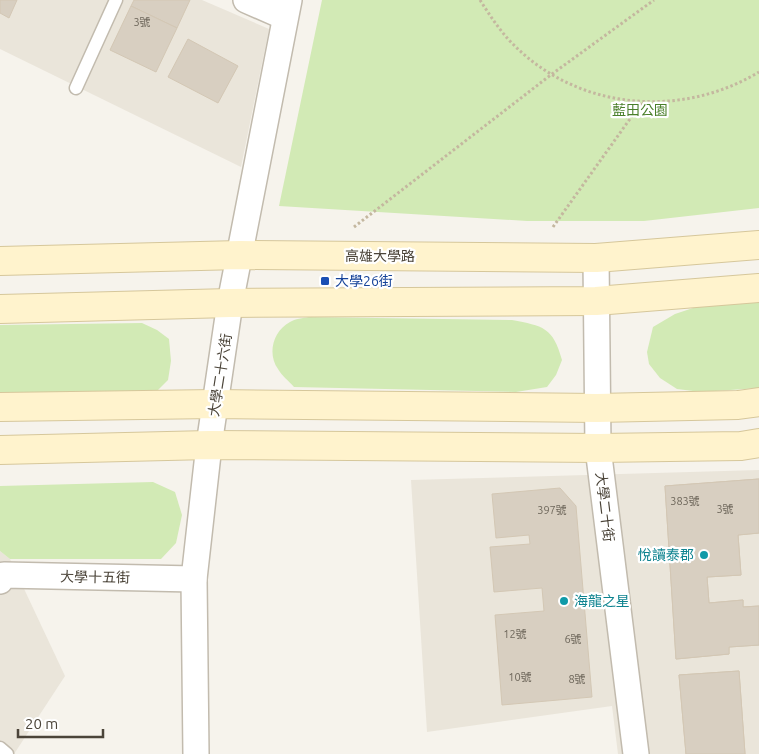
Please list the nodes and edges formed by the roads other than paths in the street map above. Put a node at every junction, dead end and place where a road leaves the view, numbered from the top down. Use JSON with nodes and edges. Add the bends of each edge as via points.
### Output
{"nodes":[{"id":1,"x":116,"y":0,"type":"edge"},
{"id":2,"x":246,"y":0,"type":"edge"},
{"id":3,"x":287,"y":8,"type":"edge"},
{"id":4,"x":76,"y":88,"type":"dead end"},
{"id":5,"x":759,"y":245,"type":"edge"},
{"id":6,"x":240,"y":255,"type":"junction"},
{"id":7,"x":596,"y":258,"type":"junction"},
{"id":8,"x":0,"y":261,"type":"edge"},
{"id":9,"x":759,"y":288,"type":"edge"},
{"id":10,"x":596,"y":301,"type":"junction"},
{"id":11,"x":230,"y":303,"type":"junction"},
{"id":12,"x":0,"y":309,"type":"edge"},
{"id":13,"x":759,"y":402,"type":"edge"},
{"id":14,"x":215,"y":404,"type":"junction"},
{"id":15,"x":0,"y":407,"type":"edge"},
{"id":16,"x":597,"y":408,"type":"junction"},
{"id":17,"x":759,"y":443,"type":"edge"},
{"id":18,"x":210,"y":445,"type":"junction"},
{"id":19,"x":598,"y":448,"type":"junction"},
{"id":20,"x":0,"y":450,"type":"edge"},
{"id":21,"x":194,"y":579,"type":"junction"},
{"id":22,"x":0,"y":581,"type":"edge"},
{"id":23,"x":0,"y":748,"type":"edge"},
{"id":24,"x":7,"y":754,"type":"edge"},
{"id":25,"x":196,"y":754,"type":"edge"},
{"id":26,"x":636,"y":754,"type":"edge"}],
"edges":[{"from":1,"to":4,"type":"lane"},
{"from":2,"to":3,"type":"street"},
{"from":3,"to":6,"type":"street","name":"大學二十六街"},
{"from":5,"to":7,"type":"street","name":"高雄大學路"},
{"from":6,"to":7,"type":"street","name":"高雄大學路"},
{"from":6,"to":8,"type":"street","name":"高雄大學路"},
{"from":6,"to":11,"type":"street","name":"大學二十六街"},
{"from":7,"to":10,"type":"street","name":"大學二十街"},
{"from":9,"to":10,"type":"street"},
{"from":10,"to":11,"type":"street"},
{"from":10,"to":16,"type":"street","name":"大學二十街"},
{"from":11,"to":12,"type":"street"},
{"from":11,"to":14,"type":"street","name":"大學二十六街"},
{"from":13,"to":16,"type":"street"},
{"from":14,"to":15,"type":"street"},
{"from":14,"to":16,"type":"street"},
{"from":14,"to":18,"type":"street","name":"大學二十六街"},
{"from":16,"to":19,"type":"street","name":"大學二十街"},
{"from":17,"to":19,"type":"street"},
{"from":18,"to":19,"type":"street"},
{"from":18,"to":20,"type":"street"},
{"from":18,"to":21,"type":"street","name":"大學二十六街"},
{"from":19,"to":26,"type":"street","name":"大學二十街"},
{"from":21,"to":22,"type":"street","name":"大學十五街","via":[[4,575]]},
{"from":21,"to":25,"type":"street","name":"大學二十六街"},
{"from":23,"to":24,"type":"lane"}]}
